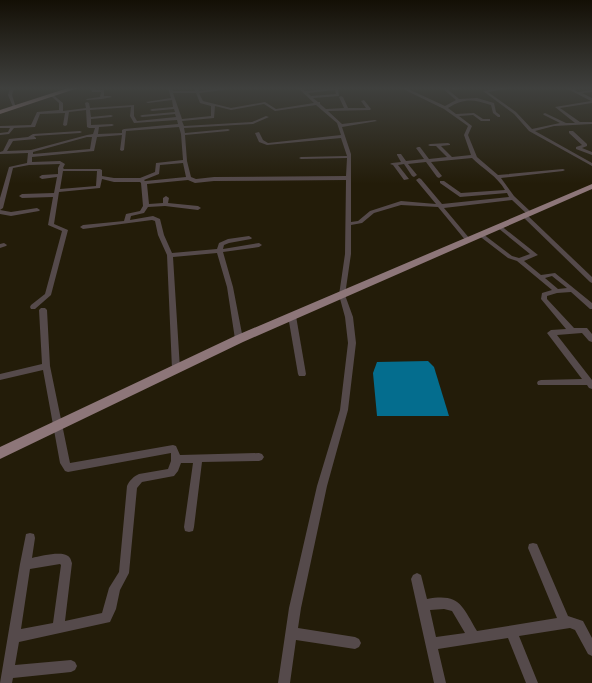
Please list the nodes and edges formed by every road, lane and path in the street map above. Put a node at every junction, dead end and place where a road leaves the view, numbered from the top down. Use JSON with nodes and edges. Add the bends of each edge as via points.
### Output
{"nodes":[{"id":1,"x":35,"y":120,"type":"edge"},
{"id":2,"x":65,"y":120,"type":"edge"},
{"id":3,"x":89,"y":120,"type":"edge"},
{"id":4,"x":135,"y":120,"type":"edge"},
{"id":5,"x":180,"y":120,"type":"edge"},
{"id":6,"x":195,"y":120,"type":"edge"},
{"id":7,"x":227,"y":120,"type":"edge"},
{"id":8,"x":251,"y":120,"type":"edge"},
{"id":9,"x":335,"y":120,"type":"edge"},
{"id":10,"x":460,"y":120,"type":"edge"},
{"id":11,"x":482,"y":120,"type":"edge"},
{"id":12,"x":489,"y":120,"type":"dead end"},
{"id":13,"x":521,"y":120,"type":"edge"},
{"id":14,"x":557,"y":120,"type":"edge"},
{"id":15,"x":574,"y":120,"type":"edge"},
{"id":16,"x":375,"y":121,"type":"dead end"},
{"id":17,"x":181,"y":123,"type":"junction"},
{"id":18,"x":592,"y":123,"type":"edge"},
{"id":19,"x":228,"y":124,"type":"junction"},
{"id":20,"x":565,"y":124,"type":"junction"},
{"id":21,"x":579,"y":124,"type":"junction"},
{"id":22,"x":65,"y":125,"type":"dead end"},
{"id":23,"x":112,"y":125,"type":"dead end"},
{"id":24,"x":97,"y":126,"type":"junction"},
{"id":25,"x":340,"y":126,"type":"junction"},
{"id":26,"x":0,"y":127,"type":"edge"},
{"id":27,"x":13,"y":127,"type":"junction"},
{"id":28,"x":124,"y":130,"type":"junction"},
{"id":29,"x":228,"y":130,"type":"dead end"},
{"id":30,"x":532,"y":130,"type":"junction"},
{"id":31,"x":80,"y":132,"type":"dead end"},
{"id":32,"x":257,"y":132,"type":"dead end"},
{"id":33,"x":0,"y":134,"type":"edge"},
{"id":34,"x":54,"y":134,"type":"junction"},
{"id":35,"x":184,"y":134,"type":"junction"},
{"id":36,"x":95,"y":136,"type":"junction"},
{"id":37,"x":344,"y":136,"type":"junction"},
{"id":38,"x":46,"y":138,"type":"dead end"},
{"id":39,"x":29,"y":139,"type":"junction"},
{"id":40,"x":591,"y":142,"type":"dead end"},
{"id":41,"x":438,"y":144,"type":"junction"},
{"id":42,"x":448,"y":144,"type":"dead end"},
{"id":43,"x":430,"y":145,"type":"dead end"},
{"id":44,"x":585,"y":145,"type":"junction"},
{"id":45,"x":45,"y":148,"type":"junction"},
{"id":46,"x":418,"y":148,"type":"dead end"},
{"id":47,"x":122,"y":150,"type":"dead end"},
{"id":48,"x":2,"y":153,"type":"edge"},
{"id":49,"x":30,"y":154,"type":"junction"},
{"id":50,"x":592,"y":154,"type":"edge"},
{"id":51,"x":399,"y":155,"type":"dead end"},
{"id":52,"x":474,"y":156,"type":"junction"},
{"id":53,"x":301,"y":158,"type":"dead end"},
{"id":54,"x":349,"y":158,"type":"junction"},
{"id":55,"x":450,"y":159,"type":"junction"},
{"id":56,"x":185,"y":160,"type":"junction"},
{"id":57,"x":428,"y":161,"type":"junction"},
{"id":58,"x":591,"y":162,"type":"edge"},
{"id":59,"x":405,"y":163,"type":"junction"},
{"id":60,"x":30,"y":164,"type":"junction"},
{"id":61,"x":563,"y":170,"type":"dead end"},
{"id":62,"x":60,"y":172,"type":"junction"},
{"id":63,"x":42,"y":177,"type":"dead end"},
{"id":64,"x":100,"y":177,"type":"junction"},
{"id":65,"x":496,"y":177,"type":"junction"},
{"id":66,"x":189,"y":178,"type":"junction"},
{"id":67,"x":349,"y":178,"type":"junction"},
{"id":68,"x":406,"y":179,"type":"dead end"},
{"id":69,"x":142,"y":181,"type":"junction"},
{"id":70,"x":592,"y":186,"type":"edge"},
{"id":71,"x":509,"y":191,"type":"junction"},
{"id":72,"x":57,"y":193,"type":"junction"},
{"id":73,"x":22,"y":196,"type":"dead end"},
{"id":74,"x":513,"y":198,"type":"junction"},
{"id":75,"x":146,"y":206,"type":"junction"},
{"id":76,"x":441,"y":206,"type":"junction"},
{"id":77,"x":0,"y":208,"type":"edge"},
{"id":78,"x":198,"y":208,"type":"dead end"},
{"id":79,"x":37,"y":210,"type":"dead end"},
{"id":80,"x":0,"y":212,"type":"edge"},
{"id":81,"x":526,"y":214,"type":"junction"},
{"id":82,"x":127,"y":222,"type":"junction"},
{"id":83,"x":348,"y":224,"type":"junction"},
{"id":84,"x":83,"y":227,"type":"dead end"},
{"id":85,"x":500,"y":227,"type":"junction"},
{"id":86,"x":480,"y":235,"type":"junction"},
{"id":87,"x":249,"y":238,"type":"dead end"},
{"id":88,"x":468,"y":240,"type":"junction"},
{"id":89,"x":259,"y":245,"type":"dead end"},
{"id":90,"x":220,"y":251,"type":"junction"},
{"id":91,"x":170,"y":256,"type":"junction"},
{"id":92,"x":519,"y":260,"type":"junction"},
{"id":93,"x":540,"y":277,"type":"junction"},
{"id":94,"x":591,"y":278,"type":"edge"},
{"id":95,"x":573,"y":290,"type":"junction"},
{"id":96,"x":557,"y":291,"type":"junction"},
{"id":97,"x":342,"y":296,"type":"junction"},
{"id":98,"x":33,"y":307,"type":"dead end"},
{"id":99,"x":592,"y":307,"type":"edge"},
{"id":100,"x":43,"y":310,"type":"dead end"},
{"id":101,"x":292,"y":316,"type":"junction"},
{"id":102,"x":592,"y":328,"type":"edge"},
{"id":103,"x":572,"y":330,"type":"junction"},
{"id":104,"x":582,"y":330,"type":"junction"},
{"id":105,"x":238,"y":339,"type":"junction"},
{"id":106,"x":592,"y":339,"type":"edge"},
{"id":107,"x":46,"y":366,"type":"junction"},
{"id":108,"x":176,"y":369,"type":"junction"},
{"id":109,"x":302,"y":374,"type":"dead end"},
{"id":110,"x":0,"y":376,"type":"edge"},
{"id":111,"x":541,"y":382,"type":"dead end"},
{"id":112,"x":590,"y":384,"type":"edge"},
{"id":113,"x":58,"y":425,"type":"junction"},
{"id":114,"x":0,"y":453,"type":"edge"},
{"id":115,"x":259,"y":457,"type":"dead end"},
{"id":116,"x":176,"y":459,"type":"junction"},
{"id":117,"x":198,"y":459,"type":"junction"},
{"id":118,"x":189,"y":527,"type":"dead end"},
{"id":119,"x":30,"y":538,"type":"dead end"},
{"id":120,"x":532,"y":548,"type":"dead end"},
{"id":121,"x":25,"y":564,"type":"junction"},
{"id":122,"x":417,"y":579,"type":"dead end"},
{"id":123,"x":423,"y":606,"type":"junction"},
{"id":124,"x":566,"y":622,"type":"junction"},
{"id":125,"x":58,"y":628,"type":"junction"},
{"id":126,"x":511,"y":631,"type":"junction"},
{"id":127,"x":292,"y":633,"type":"junction"},
{"id":128,"x":14,"y":636,"type":"junction"},
{"id":129,"x":474,"y":637,"type":"junction"},
{"id":130,"x":355,"y":643,"type":"dead end"},
{"id":131,"x":431,"y":644,"type":"junction"},
{"id":132,"x":592,"y":650,"type":"edge"},
{"id":133,"x":72,"y":666,"type":"dead end"},
{"id":134,"x":7,"y":678,"type":"edge"},
{"id":135,"x":284,"y":683,"type":"edge"},
{"id":136,"x":440,"y":683,"type":"edge"},
{"id":137,"x":532,"y":683,"type":"edge"}],
"edges":[{"from":1,"to":27,"type":"street","via":[[33,126]]},
{"from":2,"to":22,"type":"street"},
{"from":3,"to":24,"type":"street","via":[[89,127]]},
{"from":4,"to":17,"type":"street"},
{"from":5,"to":17,"type":"street"},
{"from":6,"to":17,"type":"street"},
{"from":7,"to":19,"type":"street"},
{"from":8,"to":19,"type":"street"},
{"from":9,"to":25,"type":"street"},
{"from":10,"to":52,"type":"street","via":[[470,126],[466,135]]},
{"from":11,"to":12,"type":"street"},
{"from":13,"to":30,"type":"street"},
{"from":14,"to":20,"type":"street"},
{"from":15,"to":21,"type":"street"},
{"from":16,"to":25,"type":"street"},
{"from":17,"to":19,"type":"street"},
{"from":17,"to":28,"type":"street"},
{"from":17,"to":35,"type":"street"},
{"from":18,"to":21,"type":"street"},
{"from":20,"to":21,"type":"street"},
{"from":20,"to":30,"type":"street"},
{"from":20,"to":44,"type":"street"},
{"from":23,"to":24,"type":"street"},
{"from":24,"to":36,"type":"street"},
{"from":25,"to":37,"type":"street"},
{"from":26,"to":27,"type":"street"},
{"from":27,"to":33,"type":"street","via":[[9,133]]},
{"from":28,"to":36,"type":"street"},
{"from":28,"to":47,"type":"street"},
{"from":29,"to":35,"type":"street"},
{"from":30,"to":58,"type":"street"},
{"from":31,"to":34,"type":"street"},
{"from":32,"to":37,"type":"street","via":[[261,141],[267,144]]},
{"from":34,"to":39,"type":"street"},
{"from":34,"to":45,"type":"street"},
{"from":35,"to":56,"type":"street"},
{"from":36,"to":45,"type":"street"},
{"from":36,"to":49,"type":"street","via":[[91,150]]},
{"from":37,"to":54,"type":"street"},
{"from":38,"to":39,"type":"street"},
{"from":39,"to":48,"type":"street","via":[[10,140]]},
{"from":40,"to":44,"type":"street"},
{"from":41,"to":42,"type":"street"},
{"from":41,"to":43,"type":"street"},
{"from":41,"to":55,"type":"street"},
{"from":44,"to":50,"type":"street","via":[[578,148]]},
{"from":45,"to":49,"type":"street"},
{"from":46,"to":57,"type":"street"},
{"from":48,"to":49,"type":"street"},
{"from":49,"to":60,"type":"street"},
{"from":51,"to":59,"type":"street"},
{"from":52,"to":55,"type":"street"},
{"from":52,"to":65,"type":"street"},
{"from":53,"to":54,"type":"street"},
{"from":54,"to":67,"type":"street"},
{"from":55,"to":57,"type":"street"},
{"from":56,"to":66,"type":"street"},
{"from":56,"to":69,"type":"street","via":[[158,164],[157,173]]},
{"from":57,"to":59,"type":"street"},
{"from":57,"to":71,"type":"street","via":[[440,179],[460,195]]},
{"from":59,"to":68,"type":"street","via":[[394,164]]},
{"from":59,"to":76,"type":"street"},
{"from":60,"to":62,"type":"street","via":[[62,163]]},
{"from":60,"to":77,"type":"street","via":[[11,167]]},
{"from":61,"to":65,"type":"street"},
{"from":62,"to":63,"type":"street"},
{"from":62,"to":64,"type":"street","via":[[97,168]]},
{"from":62,"to":72,"type":"street"},
{"from":64,"to":69,"type":"street"},
{"from":64,"to":72,"type":"street","via":[[98,189]]},
{"from":65,"to":71,"type":"street"},
{"from":66,"to":67,"type":"street","via":[[195,181],[214,178]]},
{"from":66,"to":69,"type":"street"},
{"from":67,"to":83,"type":"street"},
{"from":69,"to":75,"type":"street"},
{"from":70,"to":81,"type":"main road"},
{"from":71,"to":74,"type":"street"},
{"from":72,"to":73,"type":"street"},
{"from":72,"to":98,"type":"street","via":[[52,227],[65,230],[50,290],[45,299]]},
{"from":74,"to":76,"type":"street"},
{"from":74,"to":81,"type":"street"},
{"from":75,"to":78,"type":"street","via":[[165,201]]},
{"from":75,"to":82,"type":"street","via":[[142,212],[128,215]]},
{"from":76,"to":83,"type":"street","via":[[401,203],[372,212],[360,222]]},
{"from":76,"to":88,"type":"street"},
{"from":79,"to":80,"type":"street","via":[[11,214]]},
{"from":81,"to":85,"type":"main road"},
{"from":81,"to":94,"type":"street"},
{"from":82,"to":84,"type":"street"},
{"from":82,"to":91,"type":"street","via":[[156,219]]},
{"from":83,"to":97,"type":"street"},
{"from":85,"to":86,"type":"main road"},
{"from":85,"to":92,"type":"street","via":[[534,255]]},
{"from":86,"to":88,"type":"main road"},
{"from":86,"to":92,"type":"street"},
{"from":87,"to":90,"type":"street","via":[[224,242],[220,244]]},
{"from":88,"to":97,"type":"main road"},
{"from":89,"to":90,"type":"street"},
{"from":90,"to":91,"type":"street"},
{"from":90,"to":105,"type":"street","via":[[230,287]]},
{"from":91,"to":108,"type":"street"},
{"from":92,"to":93,"type":"street"},
{"from":93,"to":95,"type":"street","via":[[553,274]]},
{"from":93,"to":96,"type":"street"},
{"from":95,"to":96,"type":"street"},
{"from":95,"to":99,"type":"street"},
{"from":96,"to":103,"type":"street","via":[[544,294],[544,299]]},
{"from":97,"to":101,"type":"main road"},
{"from":97,"to":127,"type":"street","via":[[349,317],[352,344],[347,389],[322,486]]},
{"from":100,"to":107,"type":"street"},
{"from":101,"to":105,"type":"main road"},
{"from":101,"to":109,"type":"street"},
{"from":102,"to":104,"type":"street"},
{"from":103,"to":104,"type":"street"},
{"from":103,"to":112,"type":"street","via":[[551,333]]},
{"from":104,"to":106,"type":"street"},
{"from":105,"to":108,"type":"main road"},
{"from":107,"to":110,"type":"street"},
{"from":107,"to":113,"type":"street"},
{"from":108,"to":113,"type":"main road"},
{"from":111,"to":112,"type":"street"},
{"from":113,"to":114,"type":"main road"},
{"from":113,"to":116,"type":"street","via":[[68,468],[168,450],[175,451]]},
{"from":115,"to":117,"type":"street"},
{"from":116,"to":117,"type":"street"},
{"from":116,"to":125,"type":"street","via":[[172,473],[144,476],[132,486],[124,573],[115,588],[109,614],[103,620]]},
{"from":117,"to":118,"type":"street"},
{"from":119,"to":121,"type":"street"},
{"from":120,"to":124,"type":"street"},
{"from":121,"to":125,"type":"street","via":[[60,559],[67,563]]},
{"from":121,"to":128,"type":"street"},
{"from":122,"to":123,"type":"street"},
{"from":123,"to":129,"type":"street","via":[[445,601],[454,605]]},
{"from":123,"to":131,"type":"street"},
{"from":124,"to":126,"type":"street"},
{"from":124,"to":132,"type":"street","via":[[579,625]]},
{"from":125,"to":128,"type":"street"},
{"from":126,"to":129,"type":"street"},
{"from":126,"to":137,"type":"street"},
{"from":127,"to":130,"type":"street"},
{"from":127,"to":135,"type":"street"},
{"from":128,"to":134,"type":"street"},
{"from":129,"to":131,"type":"street"},
{"from":131,"to":136,"type":"street"},
{"from":133,"to":134,"type":"street"}]}
